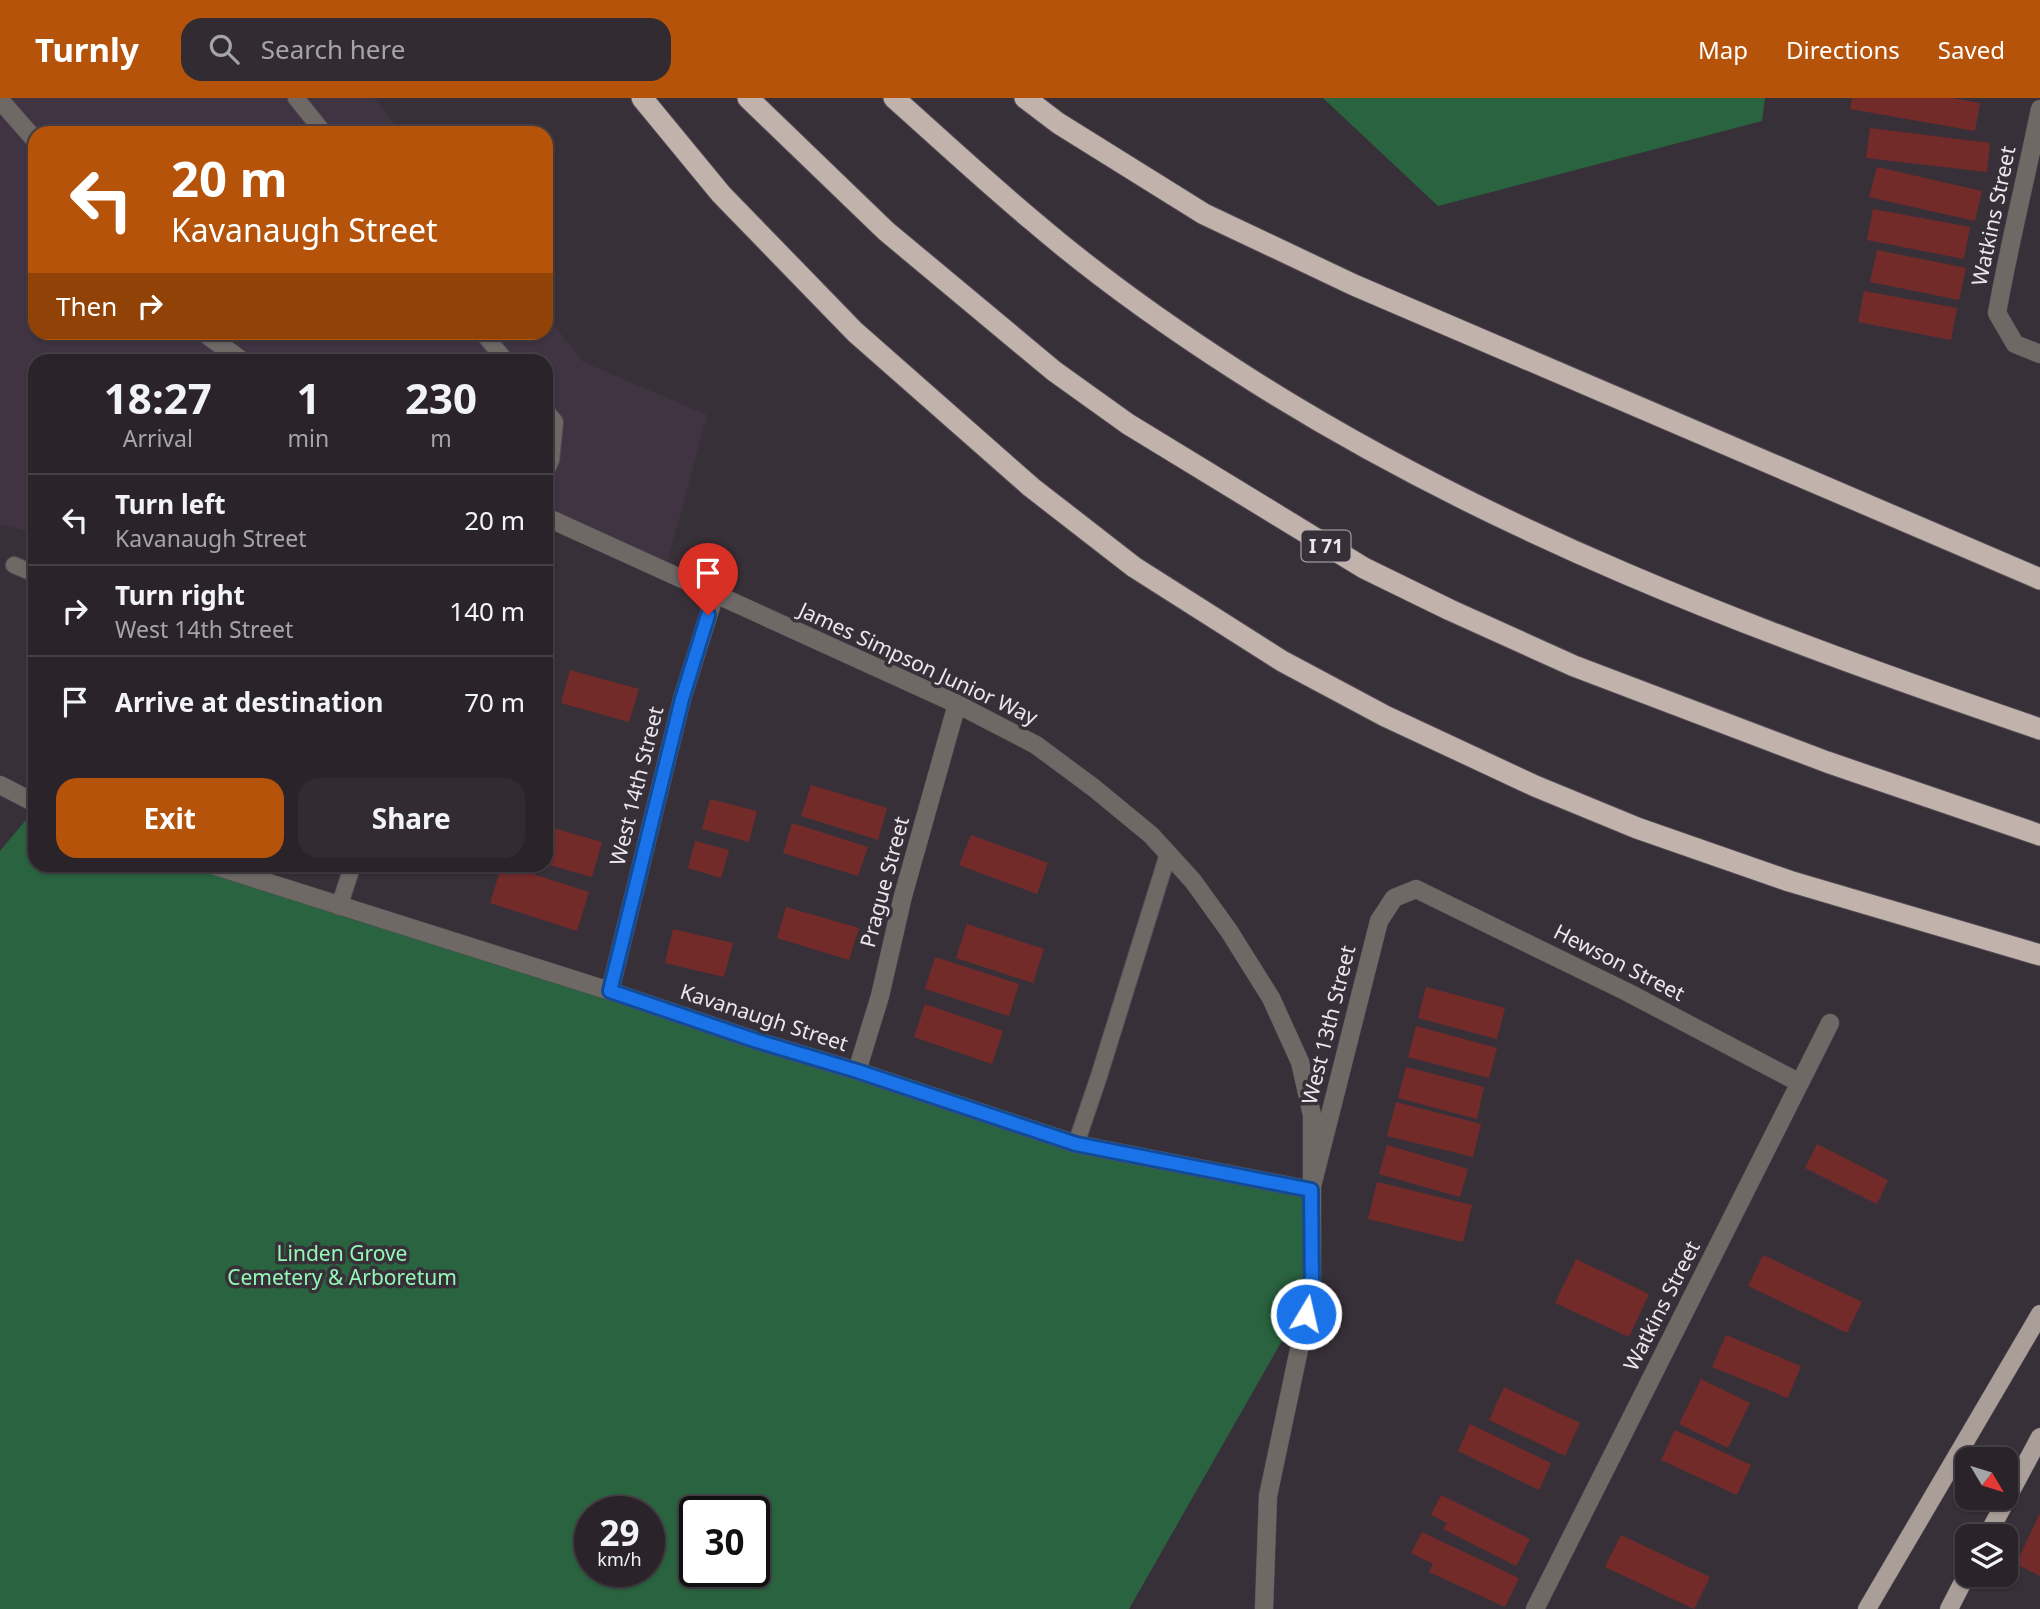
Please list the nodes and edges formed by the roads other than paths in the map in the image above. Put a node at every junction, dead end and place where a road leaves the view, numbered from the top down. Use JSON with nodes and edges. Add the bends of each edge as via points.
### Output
{"nodes":[{"id":1,"x":296,"y":98,"type":"edge"},
{"id":2,"x":642,"y":98,"type":"edge"},
{"id":3,"x":748,"y":98,"type":"edge"},
{"id":4,"x":894,"y":98,"type":"edge"},
{"id":5,"x":1025,"y":98,"type":"edge"},
{"id":6,"x":0,"y":100,"type":"edge"},
{"id":7,"x":2040,"y":109,"type":"edge"},
{"id":8,"x":318,"y":126,"type":"edge"},
{"id":9,"x":28,"y":132,"type":"edge"},
{"id":10,"x":214,"y":340,"type":"edge"},
{"id":11,"x":489,"y":340,"type":"edge"},
{"id":12,"x":233,"y":354,"type":"edge"},
{"id":13,"x":500,"y":354,"type":"edge"},
{"id":14,"x":2040,"y":354,"type":"edge"},
{"id":15,"x":553,"y":420,"type":"edge"},
{"id":16,"x":553,"y":441,"type":"edge"},
{"id":17,"x":553,"y":520,"type":"edge"},
{"id":18,"x":14,"y":565,"type":"dead end"},
{"id":19,"x":28,"y":571,"type":"edge"},
{"id":20,"x":2040,"y":579,"type":"edge"},
{"id":21,"x":715,"y":594,"type":"junction"},
{"id":22,"x":957,"y":704,"type":"junction"},
{"id":23,"x":2040,"y":729,"type":"edge"},
{"id":24,"x":0,"y":785,"type":"edge"},
{"id":25,"x":28,"y":799,"type":"edge"},
{"id":26,"x":2004,"y":823,"type":"junction"},
{"id":27,"x":2040,"y":835,"type":"edge"},
{"id":28,"x":2040,"y":841,"type":"edge"},
{"id":29,"x":1168,"y":854,"type":"junction"},
{"id":30,"x":233,"y":872,"type":"edge"},
{"id":31,"x":350,"y":872,"type":"edge"},
{"id":32,"x":1416,"y":889,"type":"joint"},
{"id":33,"x":339,"y":907,"type":"junction"},
{"id":34,"x":2040,"y":955,"type":"edge"},
{"id":35,"x":610,"y":991,"type":"junction"},
{"id":36,"x":1830,"y":1023,"type":"dead end"},
{"id":37,"x":857,"y":1071,"type":"junction"},
{"id":38,"x":1800,"y":1083,"type":"junction"},
{"id":39,"x":1076,"y":1144,"type":"junction"},
{"id":40,"x":1311,"y":1190,"type":"junction"},
{"id":41,"x":2040,"y":1314,"type":"edge"},
{"id":42,"x":2040,"y":1437,"type":"edge"},
{"id":43,"x":1993,"y":1524,"type":"edge"},
{"id":44,"x":1960,"y":1587,"type":"edge"},
{"id":45,"x":1264,"y":1609,"type":"edge"},
{"id":46,"x":1535,"y":1609,"type":"edge"},
{"id":47,"x":1867,"y":1609,"type":"edge"},
{"id":48,"x":1948,"y":1609,"type":"edge"}],
"edges":[{"from":1,"to":8,"type":"lane"},
{"from":2,"to":34,"type":"highway","via":[[720,194],[855,332],[917,387],[1031,487],[1134,567],[1282,661],[1385,716],[1637,828],[1789,881]]},
{"from":3,"to":26,"type":"highway","number":"I 71","via":[[886,231],[1054,371],[1128,425],[1364,568],[1574,666]]},
{"from":4,"to":23,"type":"highway","via":[[1034,223],[1138,303],[1237,371],[1402,469],[1629,577],[1866,670]]},
{"from":5,"to":20,"type":"highway","via":[[1204,214],[1354,285]]},
{"from":6,"to":9,"type":"street"},
{"from":7,"to":14,"type":"street","name":"Watkins Street","via":[[1997,313],[2015,344]]},
{"from":10,"to":12,"type":"street"},
{"from":11,"to":13,"type":"lane"},
{"from":15,"to":16,"type":"lane"},
{"from":17,"to":21,"type":"street","name":"James Simpson Junior Way"},
{"from":18,"to":19,"type":"lane"},
{"from":21,"to":22,"type":"street","name":"James Simpson Junior Way"},
{"from":21,"to":35,"type":"street","name":"West 14th Street","via":[[682,699]]},
{"from":22,"to":29,"type":"street","name":"James Simpson Junior Way","via":[[1036,745],[1151,835]]},
{"from":22,"to":37,"type":"street","name":"Prague Street"},
{"from":24,"to":25,"type":"street"},
{"from":26,"to":27,"type":"highway","number":"I 71"},
{"from":26,"to":28,"type":"highway"},
{"from":29,"to":39,"type":"lane"},
{"from":29,"to":40,"type":"street","name":"James Simpson Junior Way","via":[[1230,931],[1271,999],[1300,1062],[1312,1115]]},
{"from":30,"to":33,"type":"street","name":"Kavanaugh Street"},
{"from":31,"to":33,"type":"lane"},
{"from":32,"to":38,"type":"street","name":"Hewson Street"},
{"from":32,"to":40,"type":"street","name":"West 13th Street","via":[[1394,898],[1379,921]]},
{"from":33,"to":35,"type":"street","name":"Kavanaugh Street"},
{"from":35,"to":37,"type":"street","name":"Kavanaugh Street"},
{"from":36,"to":38,"type":"street","name":"Watkins Street"},
{"from":37,"to":39,"type":"street","name":"Kavanaugh Street"},
{"from":38,"to":46,"type":"street","name":"Watkins Street"},
{"from":39,"to":40,"type":"street","name":"Kavanaugh Street"},
{"from":40,"to":45,"type":"street","name":"James Simpson Junior Way","via":[[1312,1288],[1268,1496]]},
{"from":41,"to":47,"type":"main road"},
{"from":42,"to":43,"type":"main road"},
{"from":44,"to":48,"type":"main road"}]}
